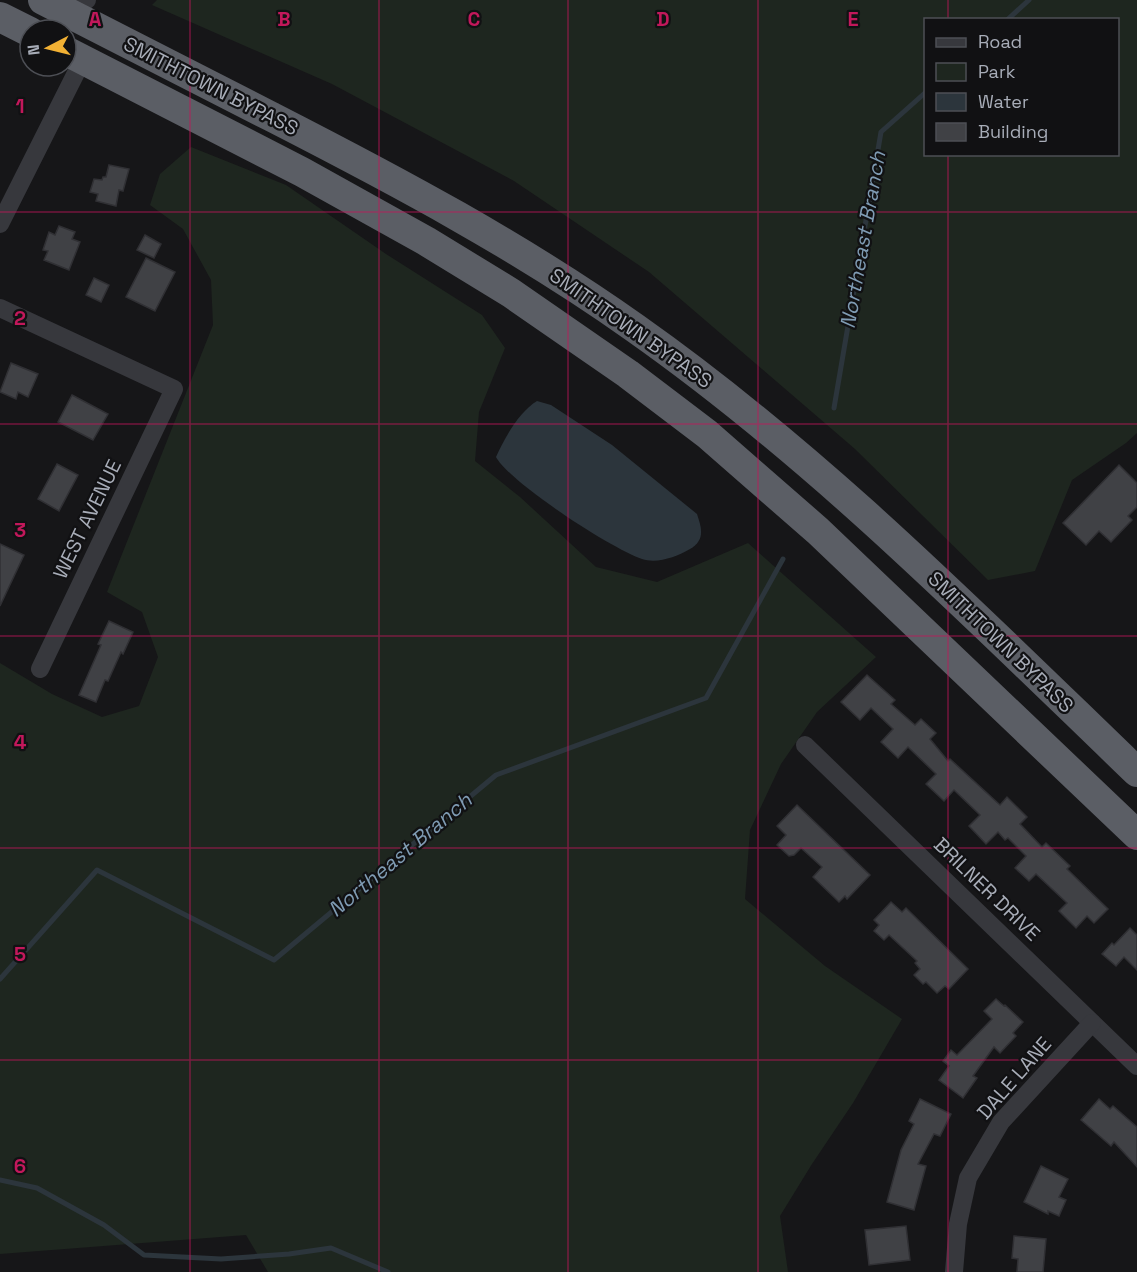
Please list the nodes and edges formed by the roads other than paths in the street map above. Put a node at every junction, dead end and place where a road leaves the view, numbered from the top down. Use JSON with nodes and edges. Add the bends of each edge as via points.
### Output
{"nodes":[{"id":1,"x":87,"y":0,"type":"edge"},
{"id":2,"x":48,"y":2,"type":"edge"},
{"id":3,"x":0,"y":17,"type":"edge"},
{"id":4,"x":18,"y":26,"type":"edge"},
{"id":5,"x":78,"y":57,"type":"edge"},
{"id":6,"x":65,"y":78,"type":"edge"},
{"id":7,"x":0,"y":224,"type":"edge"},
{"id":8,"x":0,"y":308,"type":"edge"},
{"id":9,"x":40,"y":669,"type":"dead end"},
{"id":10,"x":805,"y":745,"type":"dead end"},
{"id":11,"x":1137,"y":772,"type":"edge"},
{"id":12,"x":1137,"y":835,"type":"edge"},
{"id":13,"x":1092,"y":1023,"type":"junction"},
{"id":14,"x":1137,"y":1066,"type":"edge"},
{"id":15,"x":954,"y":1272,"type":"edge"}],
"edges":[{"from":1,"to":2,"type":"street"},
{"from":2,"to":11,"type":"highway","name":"SMITHTOWN BYPASS","via":[[423,196],[519,252],[637,329],[794,450],[952,594]]},
{"from":3,"to":4,"type":"highway"},
{"from":5,"to":12,"type":"highway","name":"SMITHTOWN BYPASS","via":[[426,241],[543,314],[636,380],[707,434],[810,525]]},
{"from":6,"to":7,"type":"street"},
{"from":8,"to":9,"type":"street","name":"WEST AVENUE","via":[[174,389]]},
{"from":10,"to":13,"type":"street","name":"BRILNER DRIVE"},
{"from":13,"to":14,"type":"street","name":"BRILNER DRIVE"},
{"from":13,"to":15,"type":"street","name":"DALE LANE","via":[[1001,1122],[968,1178],[958,1224]]}]}
